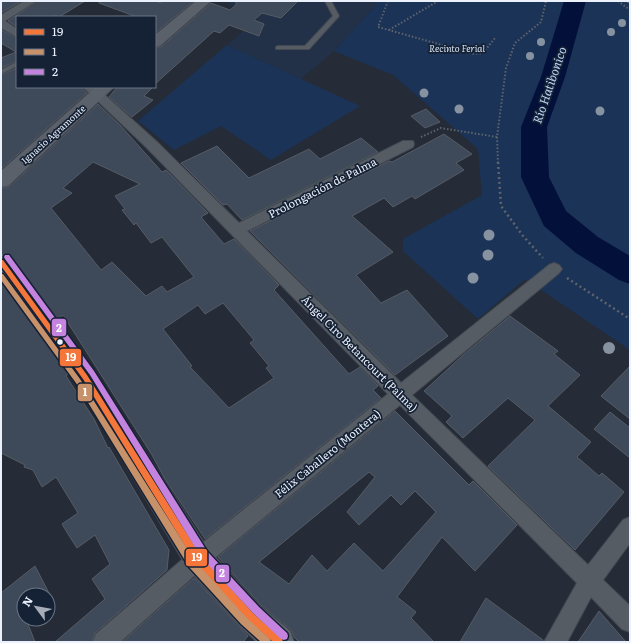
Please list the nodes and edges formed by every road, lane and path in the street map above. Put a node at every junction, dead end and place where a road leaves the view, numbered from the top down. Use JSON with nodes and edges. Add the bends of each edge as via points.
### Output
{"nodes":[{"id":1,"x":31,"y":1,"type":"edge"},
{"id":2,"x":204,"y":1,"type":"edge"},
{"id":3,"x":328,"y":1,"type":"edge"},
{"id":4,"x":388,"y":1,"type":"edge"},
{"id":5,"x":438,"y":1,"type":"edge"},
{"id":6,"x":546,"y":1,"type":"edge"},
{"id":7,"x":618,"y":1,"type":"edge"},
{"id":8,"x":624,"y":1,"type":"edge"},
{"id":9,"x":630,"y":2,"type":"edge"},
{"id":10,"x":630,"y":10,"type":"edge"},
{"id":11,"x":1,"y":19,"type":"edge"},
{"id":12,"x":1,"y":23,"type":"edge"},
{"id":13,"x":389,"y":30,"type":"junction"},
{"id":14,"x":16,"y":33,"type":"edge"},
{"id":15,"x":495,"y":38,"type":"dead end"},
{"id":16,"x":156,"y":42,"type":"edge"},
{"id":17,"x":278,"y":48,"type":"dead end"},
{"id":18,"x":16,"y":64,"type":"edge"},
{"id":19,"x":1,"y":72,"type":"edge"},
{"id":20,"x":98,"y":89,"type":"edge"},
{"id":21,"x":497,"y":136,"type":"junction"},
{"id":22,"x":408,"y":144,"type":"joint"},
{"id":23,"x":1,"y":181,"type":"edge"},
{"id":24,"x":237,"y":230,"type":"junction"},
{"id":25,"x":1,"y":262,"type":"edge"},
{"id":26,"x":554,"y":269,"type":"junction"},
{"id":27,"x":630,"y":319,"type":"edge"},
{"id":28,"x":400,"y":394,"type":"junction"},
{"id":29,"x":630,"y":527,"type":"edge"},
{"id":30,"x":198,"y":558,"type":"junction"},
{"id":31,"x":589,"y":581,"type":"junction"},
{"id":32,"x":630,"y":621,"type":"edge"},
{"id":33,"x":104,"y":642,"type":"edge"},
{"id":34,"x":279,"y":642,"type":"edge"},
{"id":35,"x":555,"y":642,"type":"edge"}],
"edges":[{"from":1,"to":11,"type":"street"},
{"from":2,"to":16,"type":"main road"},
{"from":3,"to":17,"type":"lane","via":[[336,16],[307,48]]},
{"from":4,"to":13,"type":"path","via":[[378,27]]},
{"from":5,"to":13,"type":"path"},
{"from":6,"to":21,"type":"path","via":[[540,22],[515,43],[506,68]]},
{"from":7,"to":10,"type":"path"},
{"from":8,"to":9,"type":"path"},
{"from":12,"to":14,"type":"street"},
{"from":13,"to":15,"type":"path","via":[[474,54],[483,53]]},
{"from":18,"to":19,"type":"lane"},
{"from":20,"to":23,"type":"main road","name":"Ignacio Agramonte"},
{"from":20,"to":24,"type":"street","name":"Ángel Ciro Betancourt (Palma)"},
{"from":21,"to":22,"type":"path","via":[[441,128]]},
{"from":21,"to":26,"type":"path","via":[[501,206],[523,236]]},
{"from":22,"to":24,"type":"street","name":"Prolongación de Palma"},
{"from":24,"to":28,"type":"street","name":"Ángel Ciro Betancourt (Palma)"},
{"from":25,"to":30,"type":"main road","via":[[85,377]]},
{"from":26,"to":27,"type":"path"},
{"from":26,"to":28,"type":"street","name":"Félix Caballero (Montera)"},
{"from":28,"to":30,"type":"street","name":"Félix Caballero (Montera)"},
{"from":28,"to":31,"type":"street","name":"Ángel Ciro Betancourt (Palma)"},
{"from":29,"to":31,"type":"street"},
{"from":30,"to":33,"type":"street","name":"Félix Caballero (Montera)"},
{"from":30,"to":34,"type":"main road","via":[[250,616]]},
{"from":31,"to":32,"type":"street","name":"Ángel Ciro Betancourt (Palma)"},
{"from":31,"to":35,"type":"street"}]}
